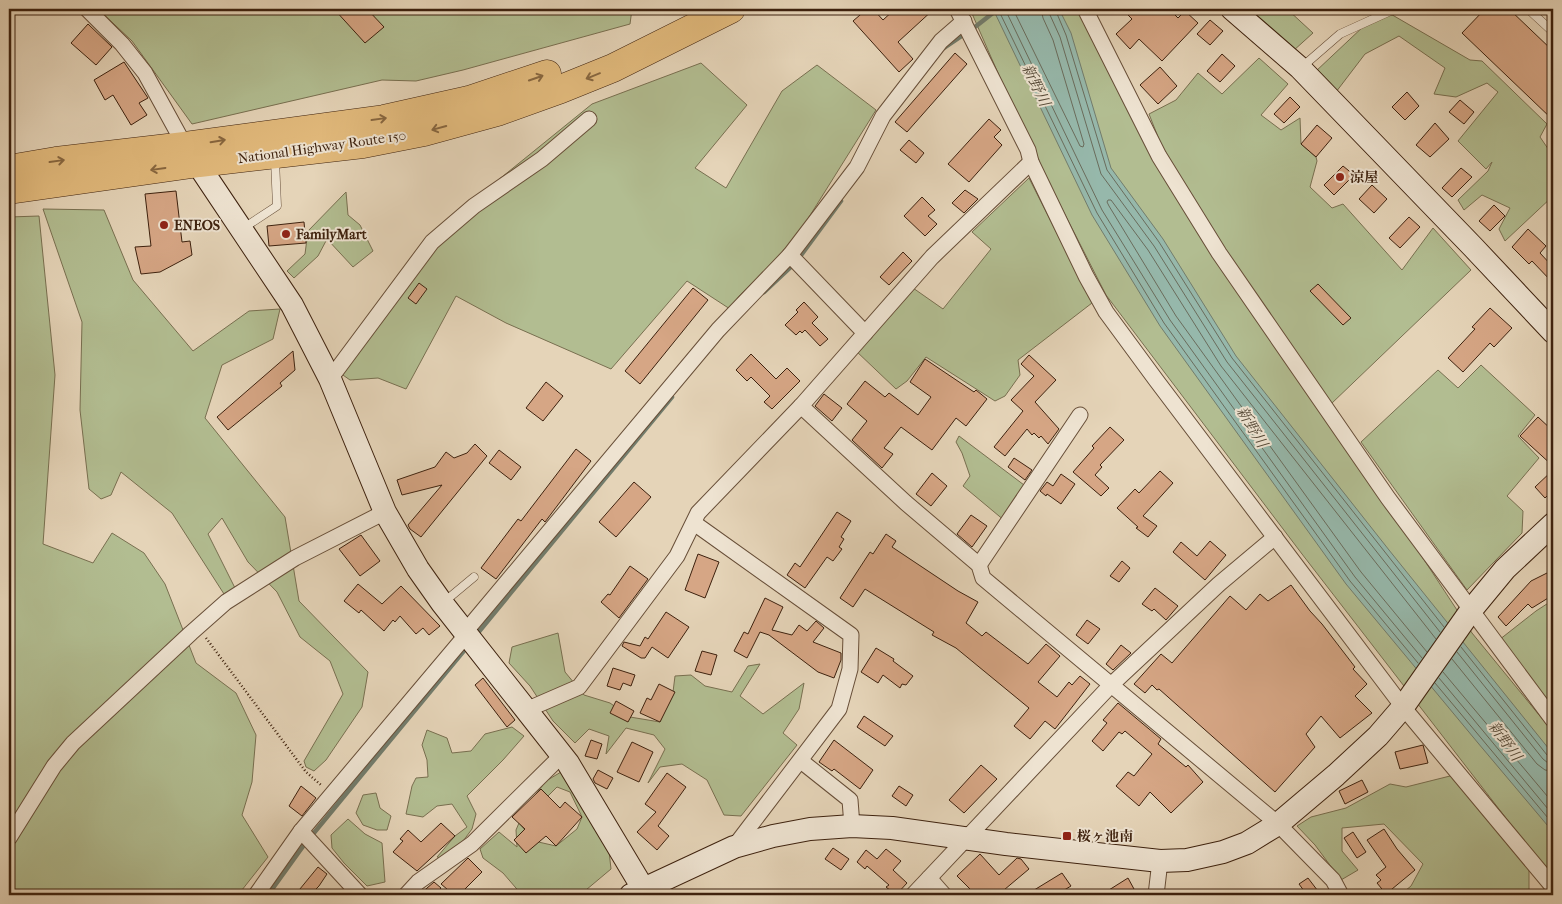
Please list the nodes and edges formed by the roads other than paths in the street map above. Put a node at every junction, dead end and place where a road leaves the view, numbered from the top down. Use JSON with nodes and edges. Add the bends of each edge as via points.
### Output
{"nodes":[{"id":1,"x":87,"y":9,"type":"edge"},
{"id":2,"x":694,"y":9,"type":"edge"},
{"id":3,"x":731,"y":9,"type":"edge"},
{"id":4,"x":1085,"y":9,"type":"edge"},
{"id":5,"x":1232,"y":9,"type":"edge"},
{"id":6,"x":1395,"y":9,"type":"edge"},
{"id":7,"x":1528,"y":9,"type":"edge"},
{"id":8,"x":960,"y":15,"type":"edge"},
{"id":9,"x":1553,"y":32,"type":"edge"},
{"id":10,"x":1300,"y":68,"type":"junction"},
{"id":11,"x":589,"y":119,"type":"dead end"},
{"id":12,"x":192,"y":155,"type":"junction"},
{"id":13,"x":274,"y":155,"type":"junction"},
{"id":14,"x":1031,"y":162,"type":"junction"},
{"id":15,"x":9,"y":169,"type":"edge"},
{"id":16,"x":9,"y":190,"type":"edge"},
{"id":17,"x":242,"y":229,"type":"junction"},
{"id":18,"x":790,"y":256,"type":"junction"},
{"id":19,"x":1553,"y":332,"type":"edge"},
{"id":20,"x":865,"y":333,"type":"junction"},
{"id":21,"x":330,"y":379,"type":"junction"},
{"id":22,"x":801,"y":406,"type":"junction"},
{"id":23,"x":1080,"y":414,"type":"dead end"},
{"id":24,"x":385,"y":512,"type":"junction"},
{"id":25,"x":694,"y":523,"type":"junction"},
{"id":26,"x":1553,"y":524,"type":"edge"},
{"id":27,"x":1275,"y":537,"type":"junction"},
{"id":28,"x":979,"y":565,"type":"junction"},
{"id":29,"x":474,"y":577,"type":"dead end"},
{"id":30,"x":442,"y":604,"type":"junction"},
{"id":31,"x":1468,"y":614,"type":"junction"},
{"id":32,"x":466,"y":633,"type":"junction"},
{"id":33,"x":1111,"y":685,"type":"junction"},
{"id":34,"x":1406,"y":702,"type":"junction"},
{"id":35,"x":526,"y":710,"type":"junction"},
{"id":36,"x":1553,"y":720,"type":"edge"},
{"id":37,"x":562,"y":755,"type":"junction"},
{"id":38,"x":801,"y":761,"type":"junction"},
{"id":39,"x":1278,"y":824,"type":"junction"},
{"id":40,"x":852,"y":826,"type":"junction"},
{"id":41,"x":301,"y":831,"type":"junction"},
{"id":42,"x":9,"y":838,"type":"edge"},
{"id":43,"x":967,"y":838,"type":"junction"},
{"id":44,"x":734,"y":848,"type":"junction"},
{"id":45,"x":1160,"y":860,"type":"junction"},
{"id":46,"x":930,"y":878,"type":"junction"},
{"id":47,"x":1553,"y":887,"type":"edge"},
{"id":48,"x":640,"y":893,"type":"edge"},
{"id":49,"x":256,"y":895,"type":"edge"},
{"id":50,"x":360,"y":895,"type":"edge"},
{"id":51,"x":406,"y":895,"type":"edge"},
{"id":52,"x":913,"y":895,"type":"edge"},
{"id":53,"x":944,"y":895,"type":"edge"},
{"id":54,"x":1156,"y":895,"type":"edge"},
{"id":55,"x":1341,"y":895,"type":"edge"}],
"edges":[{"from":1,"to":12,"type":"street","via":[[145,73]]},
{"from":12,"to":2,"type":"highway","name":"National Highway Route 150","one_way":true,"via":[[468,100],[606,52]]},
{"from":3,"to":13,"type":"highway","name":"National Highway Route 150","one_way":true,"via":[[613,68],[496,112],[424,132],[363,144]]},
{"from":4,"to":31,"type":"street","via":[[1159,156],[1214,245],[1448,580]]},
{"from":5,"to":10,"type":"street"},
{"from":6,"to":10,"type":"lane","via":[[1340,34]]},
{"from":7,"to":9,"type":"lane"},
{"from":8,"to":14,"type":"street","via":[[1028,150]]},
{"from":8,"to":18,"type":"street","via":[[883,116],[857,167]]},
{"from":10,"to":19,"type":"street"},
{"from":11,"to":21,"type":"street","via":[[542,159],[474,206],[432,242]]},
{"from":12,"to":13,"type":"highway","name":"National Highway Route 150"},
{"from":15,"to":12,"type":"highway","name":"National Highway Route 150","one_way":true,"via":[[56,161]]},
{"from":12,"to":16,"type":"highway","name":"National Highway Route 150","one_way":true},
{"from":12,"to":17,"type":"street"},
{"from":13,"to":17,"type":"lane","via":[[277,206]]},
{"from":14,"to":20,"type":"street","via":[[932,257]]},
{"from":14,"to":27,"type":"street","via":[[1106,312]]},
{"from":17,"to":21,"type":"street","via":[[292,305]]},
{"from":18,"to":20,"type":"street"},
{"from":18,"to":32,"type":"street","via":[[718,330]]},
{"from":20,"to":22,"type":"street"},
{"from":21,"to":24,"type":"street"},
{"from":22,"to":25,"type":"street","via":[[698,513]]},
{"from":22,"to":28,"type":"street"},
{"from":23,"to":28,"type":"street"},
{"from":24,"to":30,"type":"street"},
{"from":24,"to":42,"type":"street","via":[[295,558],[226,602],[73,743],[54,766]]},
{"from":25,"to":35,"type":"street","via":[[677,556],[579,686]]},
{"from":25,"to":38,"type":"street","via":[[851,635],[850,669],[839,709]]},
{"from":26,"to":31,"type":"street","via":[[1505,569]]},
{"from":27,"to":33,"type":"street","via":[[1219,584]]},
{"from":27,"to":34,"type":"street"},
{"from":28,"to":33,"type":"street","via":[[983,578]]},
{"from":29,"to":30,"type":"lane"},
{"from":30,"to":32,"type":"street"},
{"from":31,"to":34,"type":"street"},
{"from":31,"to":36,"type":"street"},
{"from":32,"to":35,"type":"street"},
{"from":32,"to":41,"type":"street"},
{"from":33,"to":39,"type":"street"},
{"from":33,"to":43,"type":"street"},
{"from":34,"to":39,"type":"street","via":[[1378,736]]},
{"from":34,"to":47,"type":"street"},
{"from":35,"to":37,"type":"street"},
{"from":37,"to":48,"type":"street","via":[[594,805]]},
{"from":37,"to":51,"type":"street","via":[[472,844],[418,882]]},
{"from":38,"to":40,"type":"street","via":[[850,800]]},
{"from":38,"to":44,"type":"street"},
{"from":39,"to":45,"type":"street","via":[[1248,843],[1223,852],[1186,860]]},
{"from":39,"to":55,"type":"street","via":[[1333,880]]},
{"from":40,"to":43,"type":"street"},
{"from":40,"to":44,"type":"street","via":[[810,829]]},
{"from":41,"to":49,"type":"street"},
{"from":41,"to":50,"type":"street"},
{"from":43,"to":45,"type":"street"},
{"from":43,"to":46,"type":"street"},
{"from":44,"to":48,"type":"street"},
{"from":45,"to":54,"type":"street"},
{"from":46,"to":52,"type":"street"},
{"from":46,"to":53,"type":"street"}]}
